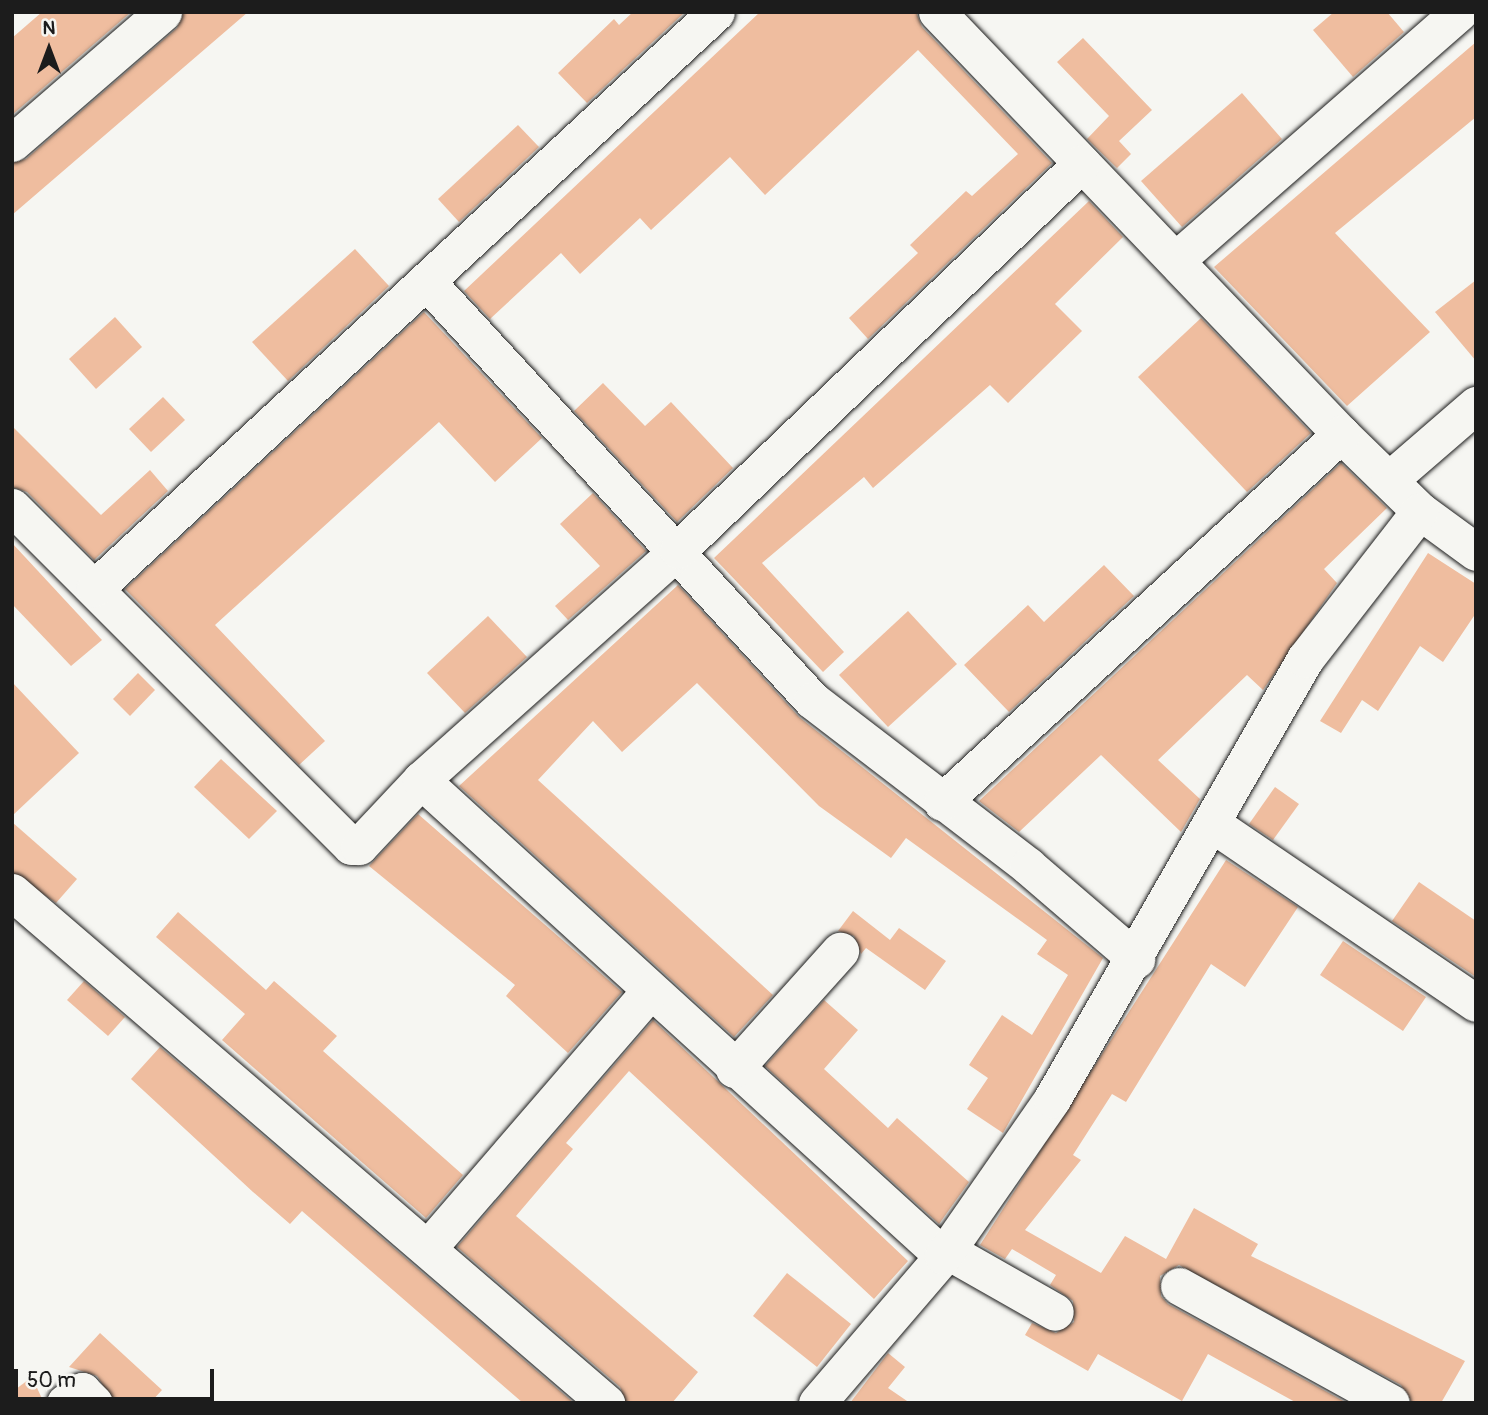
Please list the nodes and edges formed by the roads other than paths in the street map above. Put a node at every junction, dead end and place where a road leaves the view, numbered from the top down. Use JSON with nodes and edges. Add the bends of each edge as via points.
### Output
{"nodes":[{"id":1,"x":163,"y":12,"type":"edge"},
{"id":2,"x":716,"y":12,"type":"edge"},
{"id":3,"x":1459,"y":12,"type":"edge"},
{"id":4,"x":951,"y":17,"type":"edge"},
{"id":5,"x":12,"y":144,"type":"edge"},
{"id":6,"x":1082,"y":163,"type":"junction"},
{"id":7,"x":1177,"y":259,"type":"junction"},
{"id":8,"x":427,"y":282,"type":"junction"},
{"id":9,"x":1476,"y":405,"type":"edge"},
{"id":10,"x":1341,"y":434,"type":"junction"},
{"id":11,"x":1389,"y":480,"type":"junction"},
{"id":12,"x":12,"y":507,"type":"edge"},
{"id":13,"x":1420,"y":510,"type":"junction"},
{"id":14,"x":678,"y":550,"type":"junction"},
{"id":15,"x":1476,"y":552,"type":"edge"},
{"id":16,"x":94,"y":588,"type":"junction"},
{"id":17,"x":421,"y":779,"type":"junction"},
{"id":18,"x":942,"y":802,"type":"junction"},
{"id":19,"x":1211,"y":823,"type":"junction"},
{"id":20,"x":12,"y":892,"type":"edge"},
{"id":21,"x":840,"y":951,"type":"dead end"},
{"id":22,"x":1136,"y":959,"type":"junction"},
{"id":23,"x":650,"y":991,"type":"junction"},
{"id":24,"x":1476,"y":1003,"type":"edge"},
{"id":25,"x":734,"y":1069,"type":"junction"},
{"id":26,"x":428,"y":1248,"type":"junction"},
{"id":27,"x":944,"y":1253,"type":"junction"},
{"id":28,"x":1179,"y":1286,"type":"dead end"},
{"id":29,"x":1055,"y":1312,"type":"dead end"},
{"id":30,"x":819,"y":1402,"type":"edge"},
{"id":31,"x":65,"y":1403,"type":"edge"},
{"id":32,"x":94,"y":1403,"type":"edge"},
{"id":33,"x":606,"y":1403,"type":"edge"},
{"id":34,"x":1391,"y":1403,"type":"edge"}],
"edges":[{"from":1,"to":5,"type":"street"},
{"from":2,"to":8,"type":"street"},
{"from":3,"to":7,"type":"street"},
{"from":4,"to":6,"type":"street"},
{"from":6,"to":7,"type":"street"},
{"from":6,"to":14,"type":"street"},
{"from":7,"to":10,"type":"street"},
{"from":8,"to":14,"type":"street"},
{"from":8,"to":16,"type":"street"},
{"from":9,"to":11,"type":"street"},
{"from":10,"to":11,"type":"street"},
{"from":10,"to":18,"type":"street"},
{"from":11,"to":13,"type":"street"},
{"from":12,"to":16,"type":"street"},
{"from":13,"to":15,"type":"street"},
{"from":13,"to":19,"type":"street","via":[[1305,659]]},
{"from":14,"to":17,"type":"street"},
{"from":14,"to":18,"type":"street","via":[[812,700]]},
{"from":16,"to":17,"type":"street","via":[[351,846],[359,846]]},
{"from":17,"to":23,"type":"street"},
{"from":18,"to":22,"type":"street"},
{"from":19,"to":22,"type":"street"},
{"from":19,"to":24,"type":"street"},
{"from":20,"to":26,"type":"street"},
{"from":21,"to":25,"type":"street"},
{"from":22,"to":27,"type":"street","via":[[1052,1099]]},
{"from":23,"to":25,"type":"street"},
{"from":23,"to":26,"type":"street"},
{"from":25,"to":27,"type":"street"},
{"from":26,"to":33,"type":"street"},
{"from":27,"to":29,"type":"street"},
{"from":27,"to":30,"type":"street"},
{"from":28,"to":34,"type":"street"},
{"from":31,"to":32,"type":"street","via":[[82,1391]]}]}
